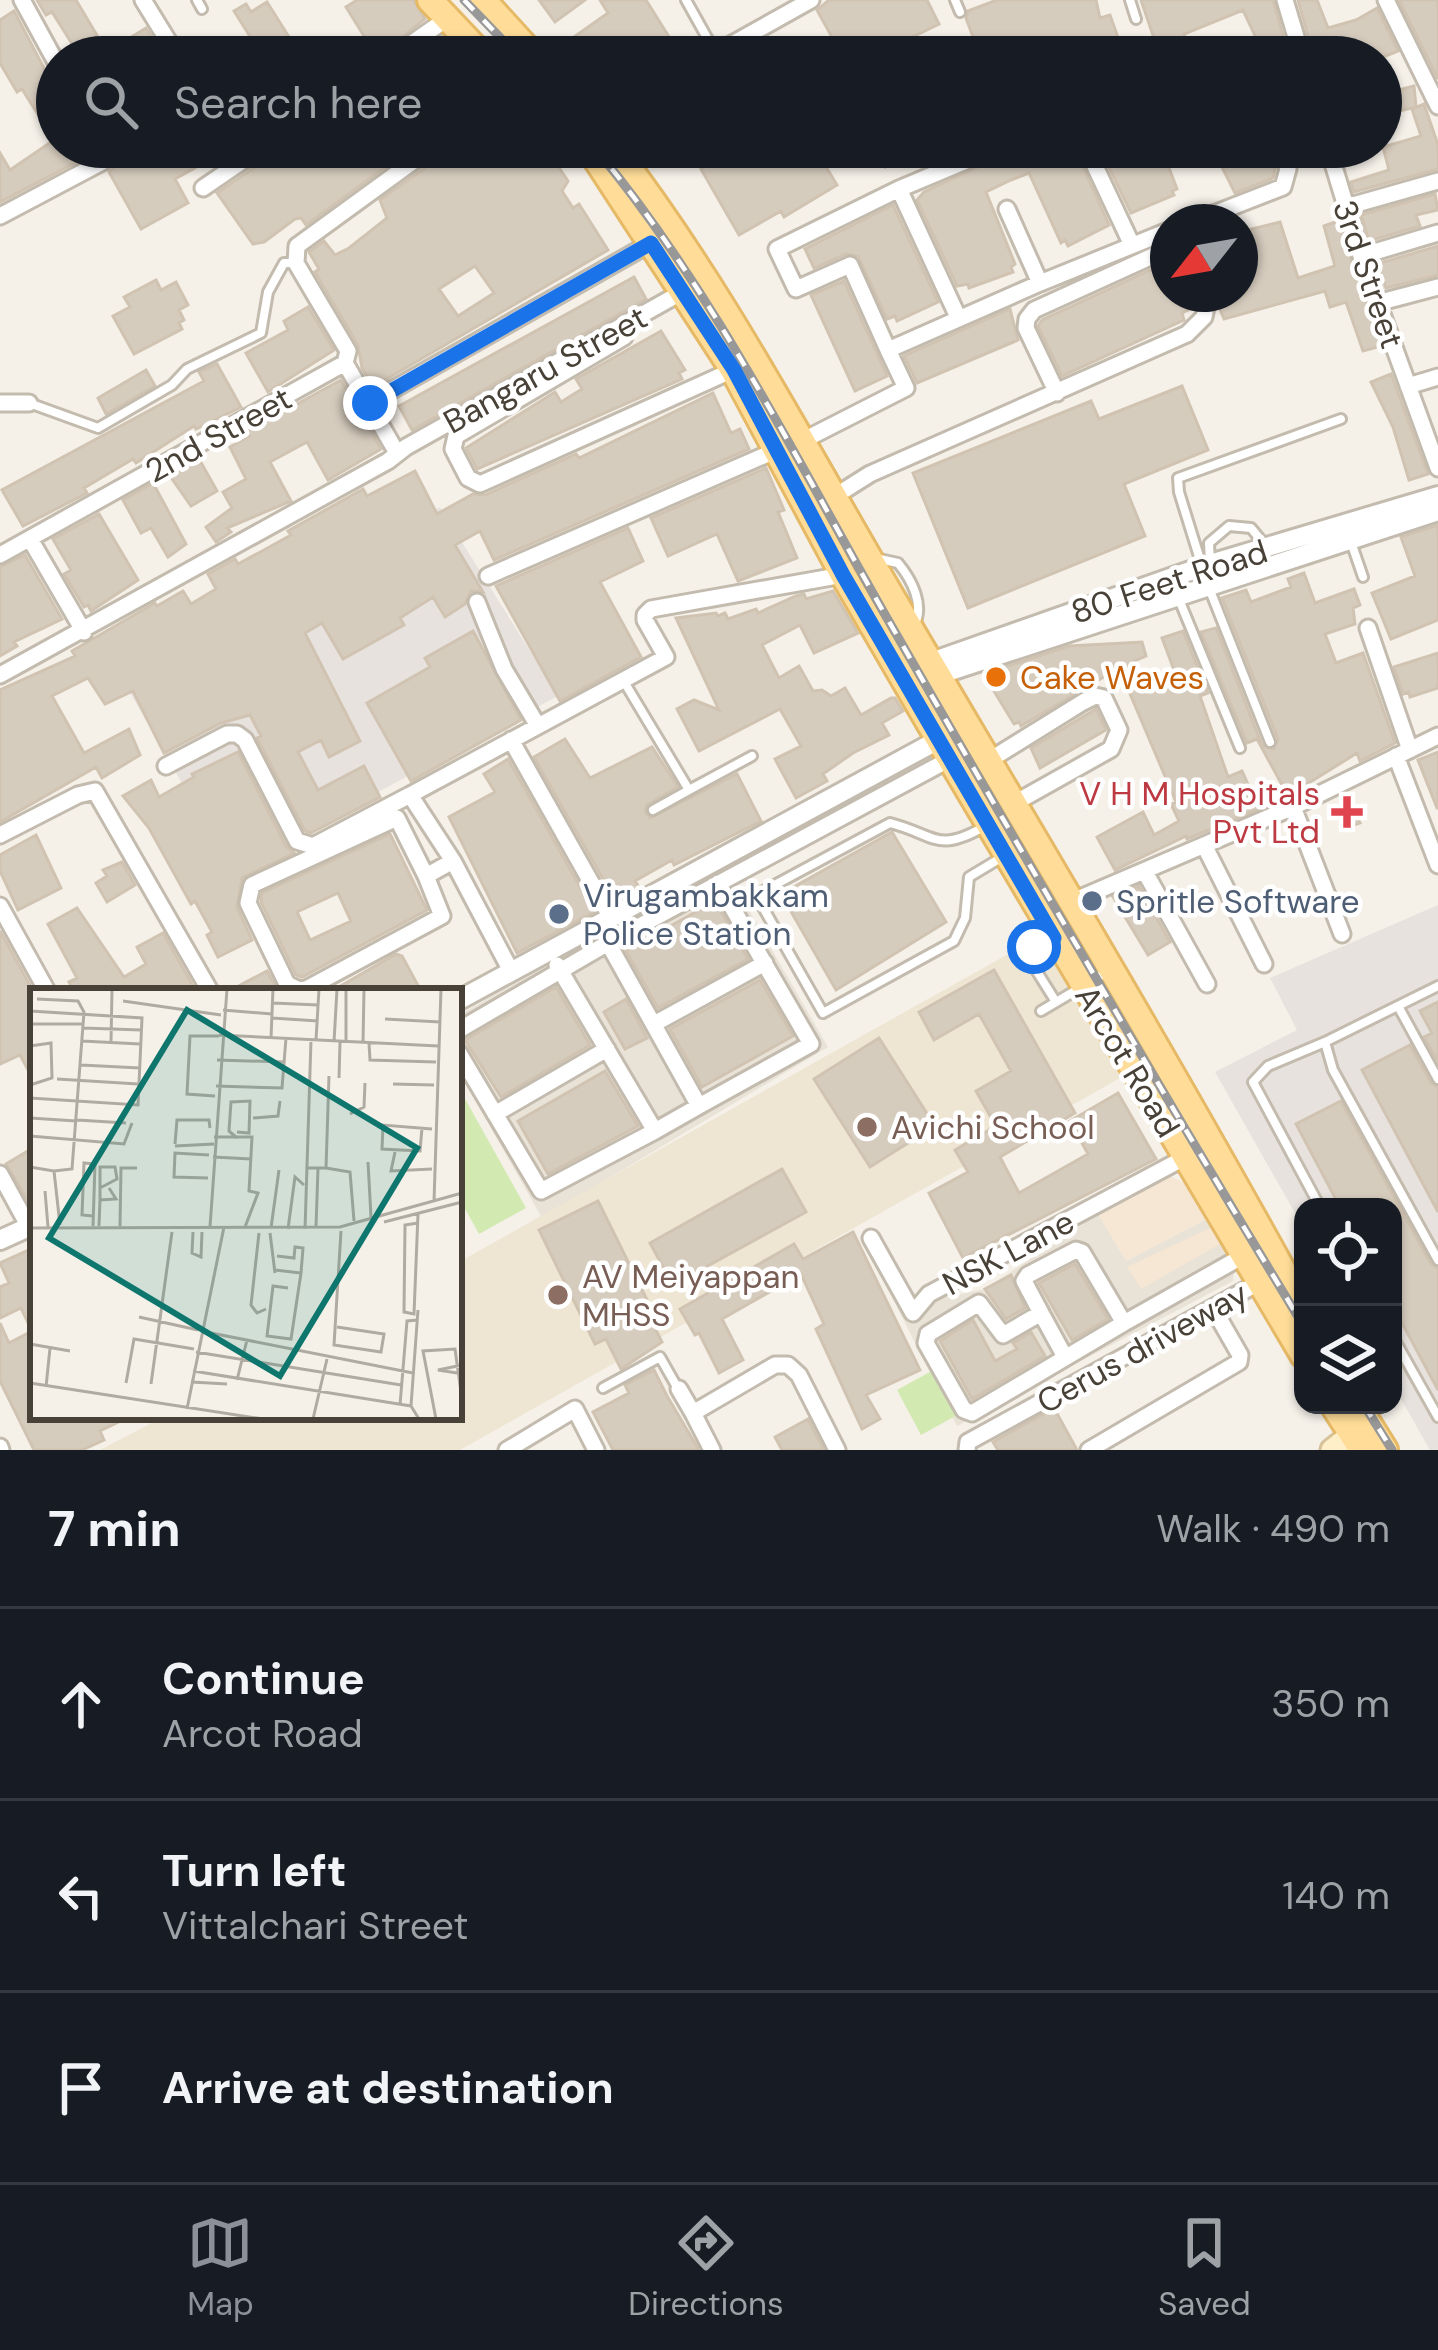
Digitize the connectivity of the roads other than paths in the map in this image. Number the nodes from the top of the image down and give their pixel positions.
1 (24, 0) edge
2 (143, 0) edge
3 (686, 0) edge
4 (811, 0) edge
5 (955, 0) edge
6 (1130, 0) edge
7 (1285, 0) edge
8 (1386, 0) edge
9 (491, 3) edge
10 (439, 9) edge
11 (960, 12) dead end
12 (1136, 19) dead end
13 (44, 36) edge
14 (165, 36) edge
15 (413, 36) edge
16 (464, 36) edge
17 (518, 36) edge
18 (703, 36) edge
19 (746, 36) edge
20 (1296, 36) edge
21 (1438, 106) edge
22 (91, 168) edge
23 (231, 168) edge
24 (403, 168) edge
25 (602, 168) edge
26 (629, 168) edge
27 (949, 168) edge
28 (1096, 168) edge
29 (1288, 168) edge
30 (1334, 168) edge
31 (1438, 181) edge
32 (203, 188) dead end
33 (899, 189) junction
34 (1239, 204) edge
35 (1346, 208) junction
36 (1007, 209) dead end
37 (0, 216) edge
38 (1438, 233) edge
39 (1150, 238) edge
40 (651, 243) junction
41 (1132, 244) junction
42 (1361, 256) junction
43 (1150, 257) edge
44 (296, 262) junction
45 (1040, 283) junction
46 (1438, 286) edge
47 (687, 296) junction
48 (1377, 303) junction
49 (1205, 312) edge
50 (958, 317) junction
51 (888, 350) junction
52 (345, 363) junction
53 (734, 370) junction
54 (1438, 376) edge
55 (1408, 386) junction
56 (1058, 393) junction
57 (0, 403) edge
58 (370, 403) junction
59 (29, 404) joint
60 (1341, 418) dead end
61 (789, 446) junction
62 (402, 450) junction
63 (1438, 468) edge
64 (1438, 496) edge
65 (832, 498) junction
66 (1438, 511) edge
67 (30, 539) junction
68 (1351, 540) junction
69 (1266, 548) junction
70 (0, 556) edge
71 (1207, 573) junction
72 (843, 575) junction
73 (488, 576) dead end
74 (1363, 578) dead end
75 (1178, 596) junction
76 (477, 602) dead end
77 (1368, 628) dead end
78 (84, 632) junction
79 (934, 669) junction
80 (0, 675) edge
81 (622, 679) junction
82 (908, 682) junction
83 (538, 726) junction
84 (1438, 736) edge
85 (512, 740) junction
86 (1270, 742) dead end
87 (1240, 748) dead end
88 (945, 749) junction
89 (1403, 753) junction
90 (752, 756) dead end
91 (995, 758) junction
92 (166, 766) dead end
93 (689, 790) junction
94 (410, 795) junction
95 (1019, 800) junction
96 (1293, 807) junction
97 (653, 810) dead end
98 (988, 825) junction
99 (0, 835) edge
100 (1205, 847) junction
101 (1006, 855) junction
102 (453, 861) junction
103 (1438, 865) edge
104 (1145, 872) junction
105 (426, 876) junction
106 (718, 883) junction
107 (1071, 902) junction
108 (0, 906) edge
109 (610, 916) junction
110 (1342, 934) dead end
111 (1054, 938) junction
112 (608, 943) junction
113 (548, 950) junction
114 (765, 963) junction
115 (1264, 964) dead end
116 (561, 970) junction
117 (1110, 970) junction
118 (512, 971) junction
119 (1207, 984) dead end
120 (1438, 986) edge
121 (1082, 987) junction
122 (45, 988) edge
123 (208, 988) edge
124 (295, 988) edge
125 (303, 988) edge
126 (462, 998) edge
127 (1056, 1002) junction
128 (1398, 1006) junction
129 (1041, 1011) dead end
130 (654, 1024) junction
131 (462, 1028) edge
132 (1324, 1042) junction
133 (607, 1049) junction
134 (462, 1058) edge
135 (1438, 1079) edge
136 (699, 1106) junction
137 (495, 1114) junction
138 (655, 1131) junction
139 (1186, 1157) junction
140 (0, 1174) edge
141 (1315, 1198) edge
142 (30, 1224) edge
143 (30, 1226) edge
144 (872, 1238) dead end
145 (0, 1240) edge
146 (1243, 1256) junction
147 (1438, 1260) edge
148 (1260, 1282) junction
149 (1294, 1290) edge
150 (1214, 1308) junction
151 (1041, 1313) junction
152 (1124, 1323) junction
153 (1294, 1339) edge
154 (1402, 1353) edge
155 (1065, 1357) junction
156 (603, 1388) dead end
157 (679, 1389) joint
158 (693, 1413) junction
159 (1336, 1414) edge
160 (1363, 1414) edge
161 (1438, 1417) edge
162 (1348, 1445) edge
163 (507, 1450) edge
164 (596, 1450) edge
165 (712, 1450) edge
166 (837, 1450) edge
167 (967, 1450) edge
168 (1089, 1450) edge
169 (1385, 1450) edge

1 - 13 street
2 - 14 street
3 - 18 lane
4 - 19 street
5 - 11 lane
6 - 12 lane
7 - 20 street
8 - 21 street
9 - 17 main road
10 - 15 street
10 - 16 main road
22 - 37 street
23 - 32 street
24 - 44 street
25 - 40 main road, Arcot Road
26 - 61 main road, Arcot Road
27 - 33 street
28 - 41 street
29 - 34 street
30 - 35 street, 3rd Street
31 - 35 street
33 - 50 street
33 - 51 street
35 - 42 street, 3rd Street
36 - 45 street
38 - 42 street
39 - 41 street
40 - 47 main road, Arcot Road
40 - 58 street
41 - 45 street
42 - 48 street, 3rd Street
43 - 56 street
44 - 52 street
44 - 59 lane
45 - 50 street
46 - 48 street
47 - 53 main road, Arcot Road
47 - 53 street
47 - 62 street, Bangaru Street
48 - 55 street, 3rd Street
49 - 56 street
50 - 51 street
51 - 61 street
52 - 58 street
52 - 67 street, 2nd Street
53 - 61 main road, Arcot Road
54 - 55 street
55 - 63 street, 3rd Street
56 - 65 street
57 - 59 street
58 - 62 street
60 - 71 lane
61 - 65 main road, Arcot Road
61 - 72 main road, Arcot Road
61 - 73 street
62 - 78 street, Bangaru Street
64 - 69 street, 80 Feet Road
65 - 79 main road, Arcot Road
66 - 68 street, 80 Feet Road
67 - 70 street, 2nd Street
67 - 78 street
68 - 71 street, 80 Feet Road
68 - 74 lane
69 - 71 street, 80 Feet Road
69 - 71 lane
71 - 75 street, 80 Feet Road
71 - 79 street, 80 Feet Road
71 - 86 lane
72 - 81 street
72 - 82 main road, Arcot Road
75 - 79 street, 80 Feet Road
75 - 87 lane
76 - 83 street
77 - 89 street
78 - 80 street, Bangaru Street
79 - 82 street, 80 Feet Road
79 - 91 main road, Arcot Road
81 - 83 street
81 - 93 lane
82 - 88 main road, Arcot Road
83 - 85 street
84 - 89 street
85 - 94 street
85 - 109 street
88 - 98 main road, Arcot Road
88 - 106 street
88 - 109 street
89 - 96 street
89 - 103 street
90 - 93 lane
91 - 95 main road, Arcot Road
91 - 95 street
92 - 94 street
93 - 97 lane
94 - 102 street
95 - 107 main road, Arcot Road
96 - 100 street
96 - 110 street
98 - 101 main road, Arcot Road
98 - 101 lane
99 - 123 street
100 - 104 street
100 - 115 street
101 - 111 main road, Arcot Road
102 - 105 street
102 - 118 street
104 - 107 street
104 - 119 street
105 - 124 street
105 - 125 street
106 - 112 street
106 - 114 street
107 - 117 main road, Arcot Road
108 - 122 street
109 - 113 street
111 - 121 main road, Arcot Road
111 - 127 lane
112 - 116 street
112 - 130 street
113 - 116 street
113 - 118 street
114 - 130 street
114 - 136 street
116 - 131 street
116 - 133 street
117 - 121 lane
117 - 149 main road, Arcot Road
118 - 126 street
120 - 128 lane
121 - 127 lane
121 - 139 main road, Arcot Road
127 - 129 lane
128 - 132 lane
128 - 135 lane
130 - 136 street
132 - 141 lane
132 - 147 lane
133 - 137 street
133 - 138 street
134 - 137 street
136 - 138 street
137 - 138 street
139 - 144 street, NSK Lane
139 - 146 main road, Arcot Road
140 - 142 street
143 - 145 street
146 - 148 main road, Arcot Road
146 - 152 street
148 - 150 street, Cerus driveway
148 - 153 main road, Arcot Road
150 - 167 street, Cerus driveway
150 - 168 street, Cerus driveway
151 - 152 street
151 - 155 street
151 - 155 street
152 - 155 street
154 - 161 lane
156 - 157 lane
157 - 158 street
158 - 165 street
158 - 166 street
159 - 162 main road
160 - 169 main road
163 - 164 street

